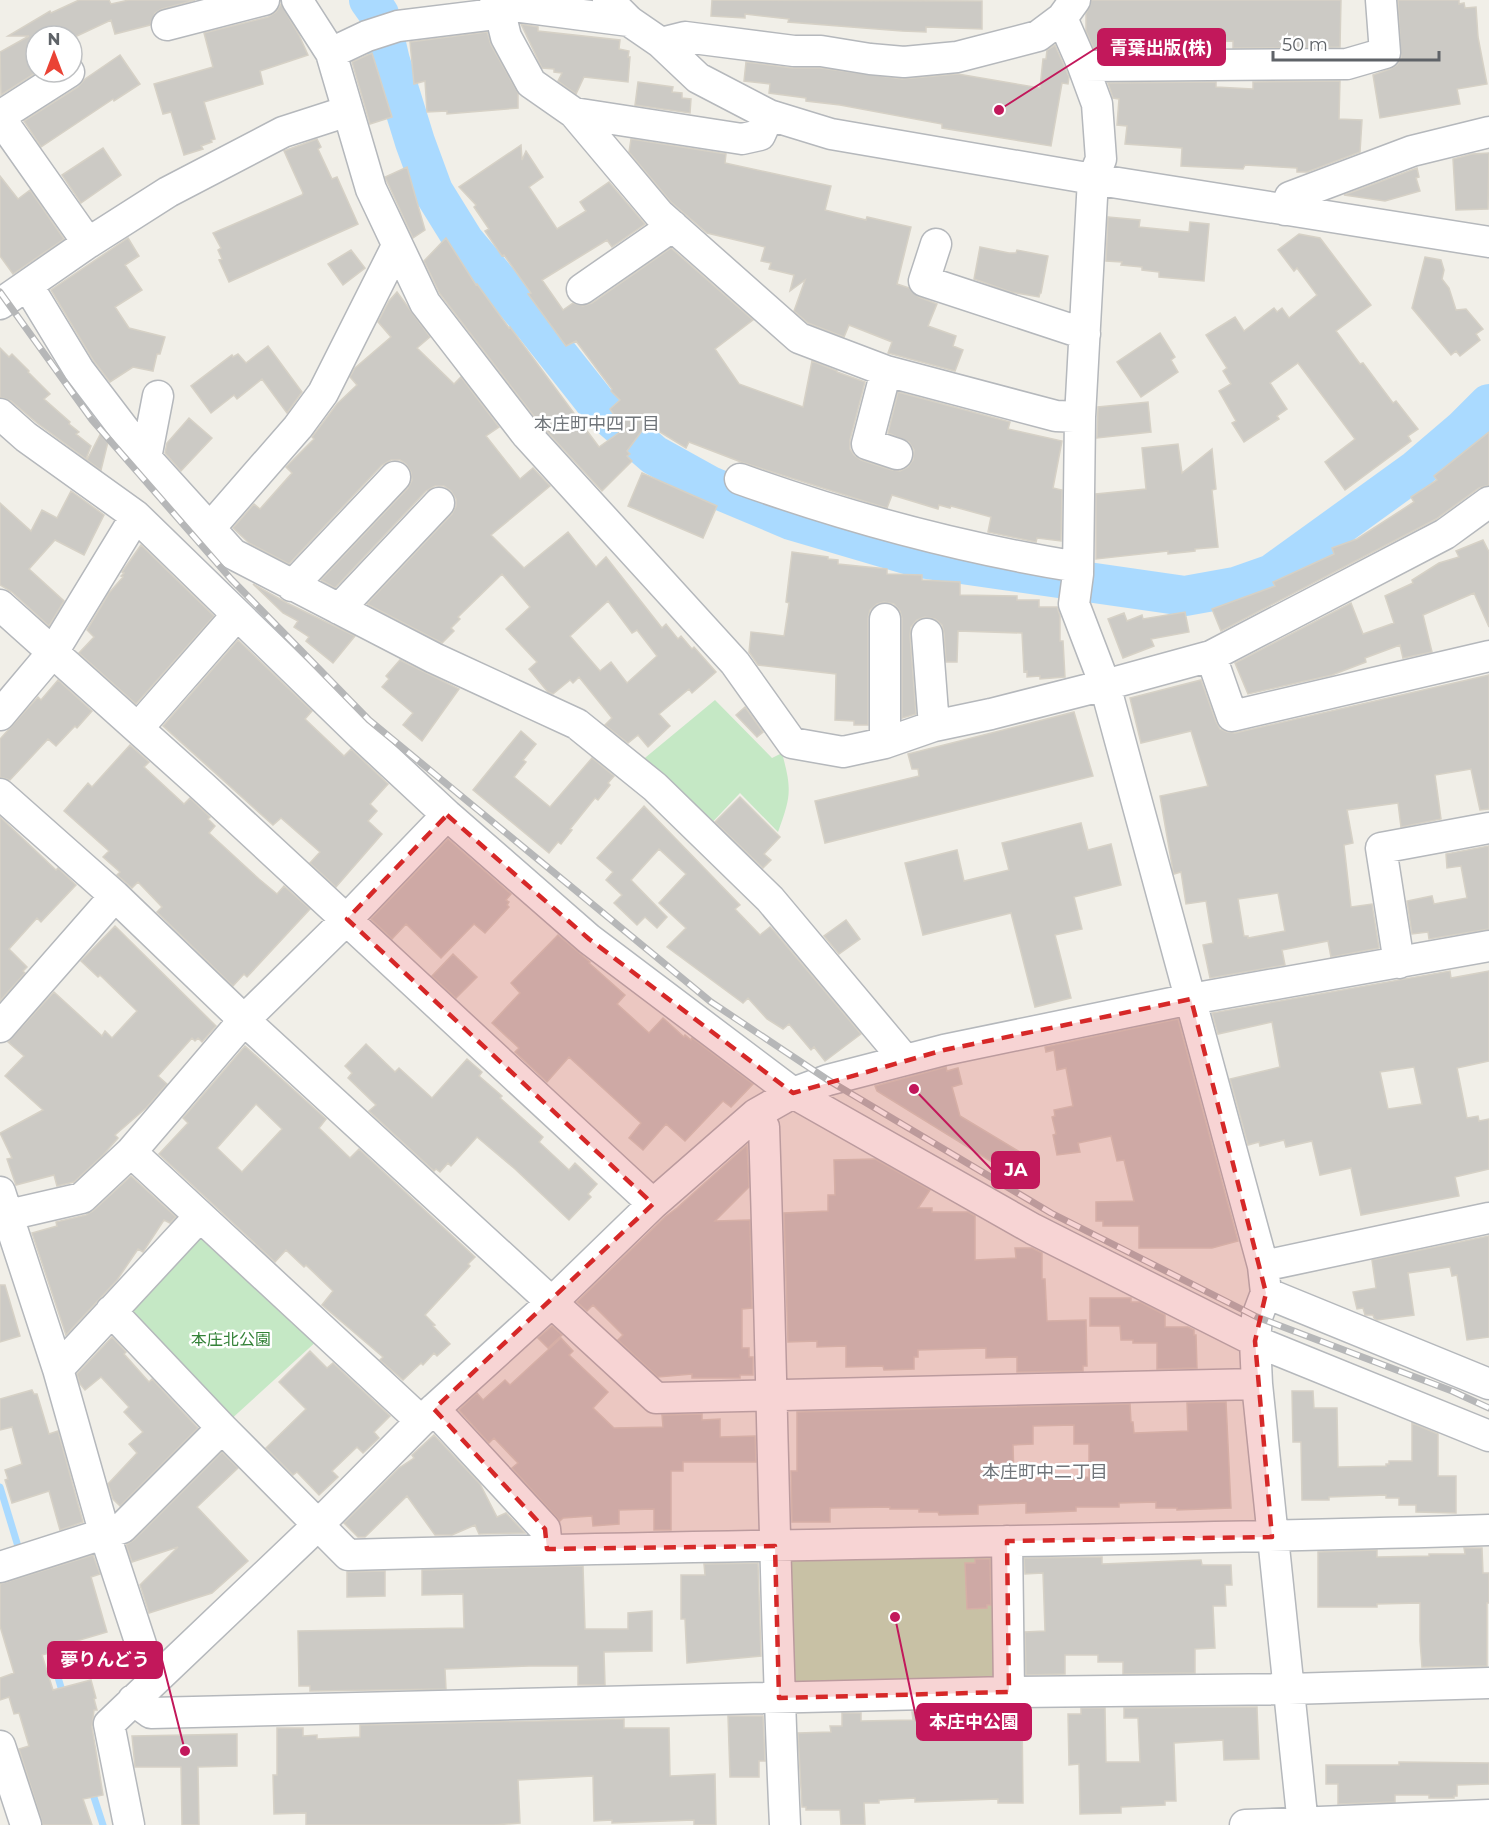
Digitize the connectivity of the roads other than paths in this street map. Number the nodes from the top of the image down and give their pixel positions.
1 (264, 0) edge
2 (297, 0) edge
3 (608, 0) edge
4 (1381, 0) edge
5 (496, 1) edge
6 (1068, 9) edge
7 (629, 21) junction
8 (167, 26) dead end
9 (661, 43) junction
10 (331, 53) junction
11 (1083, 66) junction
12 (51, 84) edge
13 (348, 111) junction
14 (574, 113) junction
15 (769, 115) junction
16 (0, 117) edge
17 (1489, 132) edge
18 (1093, 179) junction
19 (1285, 210) junction
20 (672, 226) junction
21 (1489, 242) edge
22 (87, 243) junction
23 (936, 244) dead end
24 (397, 246) junction
25 (28, 286) junction
26 (582, 289) dead end
27 (0, 304) edge
28 (1085, 334) junction
29 (886, 371) junction
30 (158, 396) dead end
31 (0, 414) edge
32 (1080, 417) junction
33 (897, 454) dead end
34 (146, 458) junction
35 (395, 477) dead end
36 (740, 479) dead end
37 (1489, 502) edge
38 (439, 503) dead end
39 (136, 516) junction
40 (210, 528) junction
41 (1077, 578) junction
42 (292, 586) junction
43 (0, 605) edge
44 (339, 609) junction
45 (237, 615) junction
46 (885, 619) dead end
47 (927, 634) dead end
48 (53, 652) junction
49 (1210, 656) junction
50 (1489, 656) edge
51 (1105, 685) junction
52 (0, 715) edge
53 (934, 726) junction
54 (138, 728) junction
55 (885, 743) junction
56 (0, 794) edge
57 (447, 815) junction
58 (1489, 828) edge
59 (115, 896) junction
60 (347, 919) junction
61 (1489, 946) edge
62 (1399, 963) junction
63 (1191, 999) junction
64 (244, 1020) junction
65 (0, 1027) edge
66 (904, 1060) junction
67 (792, 1093) junction
68 (756, 1114) junction
69 (131, 1152) junction
70 (653, 1204) junction
71 (2, 1208) edge
72 (200, 1216) junction
73 (1489, 1218) edge
74 (1264, 1280) junction
75 (552, 1302) junction
76 (111, 1311) junction
77 (1255, 1341) junction
78 (58, 1369) junction
79 (1257, 1384) junction
80 (1489, 1384) edge
81 (773, 1395) junction
82 (428, 1415) junction
83 (222, 1428) junction
84 (1489, 1436) edge
85 (318, 1525) junction
86 (1489, 1530) edge
87 (105, 1535) junction
88 (1272, 1537) junction
89 (1007, 1541) junction
90 (775, 1546) junction
91 (547, 1549) junction
92 (15, 1562) edge
93 (1489, 1683) edge
94 (1289, 1689) junction
95 (143, 1691) junction
96 (1009, 1692) junction
97 (779, 1698) junction
98 (0, 1746) edge
99 (1489, 1815) edge
100 (1303, 1824) edge
101 (26, 1825) edge
102 (129, 1825) edge
103 (785, 1825) edge
104 (1245, 1825) edge

1 - 8 street
2 - 10 street
3 - 7 street
4 - 11 street
5 - 7 street
5 - 10 street
5 - 14 street
6 - 9 street
6 - 11 street
7 - 9 street
9 - 15 street
10 - 13 street
11 - 18 street
12 - 16 street
13 - 22 street
13 - 24 street
14 - 15 street
14 - 20 street
15 - 18 street
16 - 22 street
17 - 19 street
18 - 19 street
18 - 28 street
19 - 21 street
20 - 26 street
20 - 29 street
22 - 25 street
23 - 28 street
24 - 40 street
24 - 55 street
25 - 27 street
25 - 34 street
28 - 32 street
29 - 32 street
29 - 33 street
30 - 34 street
31 - 39 street
32 - 41 street
34 - 40 street
35 - 42 street
36 - 41 street
37 - 49 street
38 - 44 street
39 - 45 street
39 - 48 street
40 - 42 street
41 - 51 street
42 - 44 street
43 - 48 street
44 - 66 street
45 - 54 street
45 - 57 street
46 - 55 street
47 - 53 street
48 - 52 street
48 - 54 street
49 - 50 street
49 - 51 street
51 - 53 street
51 - 63 street
53 - 55 street
54 - 60 street
56 - 59 street
57 - 60 street
57 - 67 street
58 - 62 street
59 - 64 street
59 - 65 street
60 - 64 street
60 - 70 street
61 - 62 street
62 - 63 street
63 - 66 street
63 - 74 street
64 - 69 street
64 - 75 street
66 - 67 street
67 - 68 street
67 - 77 street
68 - 70 street
68 - 81 street
69 - 71 street
69 - 72 street
70 - 75 street
71 - 78 street
72 - 76 street
72 - 82 street
73 - 74 street
74 - 77 street
74 - 80 street
75 - 81 street
75 - 82 street
76 - 78 street
76 - 83 street
77 - 79 street
77 - 84 street
78 - 87 street
79 - 81 street
79 - 88 street
81 - 90 street
82 - 85 street
82 - 91 street
83 - 85 street
83 - 87 street
85 - 91 street
85 - 95 street
86 - 88 street
87 - 92 street
87 - 95 street
88 - 89 street
88 - 94 street
89 - 90 street
89 - 96 street
90 - 91 street
90 - 97 street
93 - 94 street
94 - 96 street
94 - 100 street
95 - 97 street
95 - 102 street
96 - 97 street
97 - 103 street
98 - 101 street
99 - 100 street
100 - 104 street

